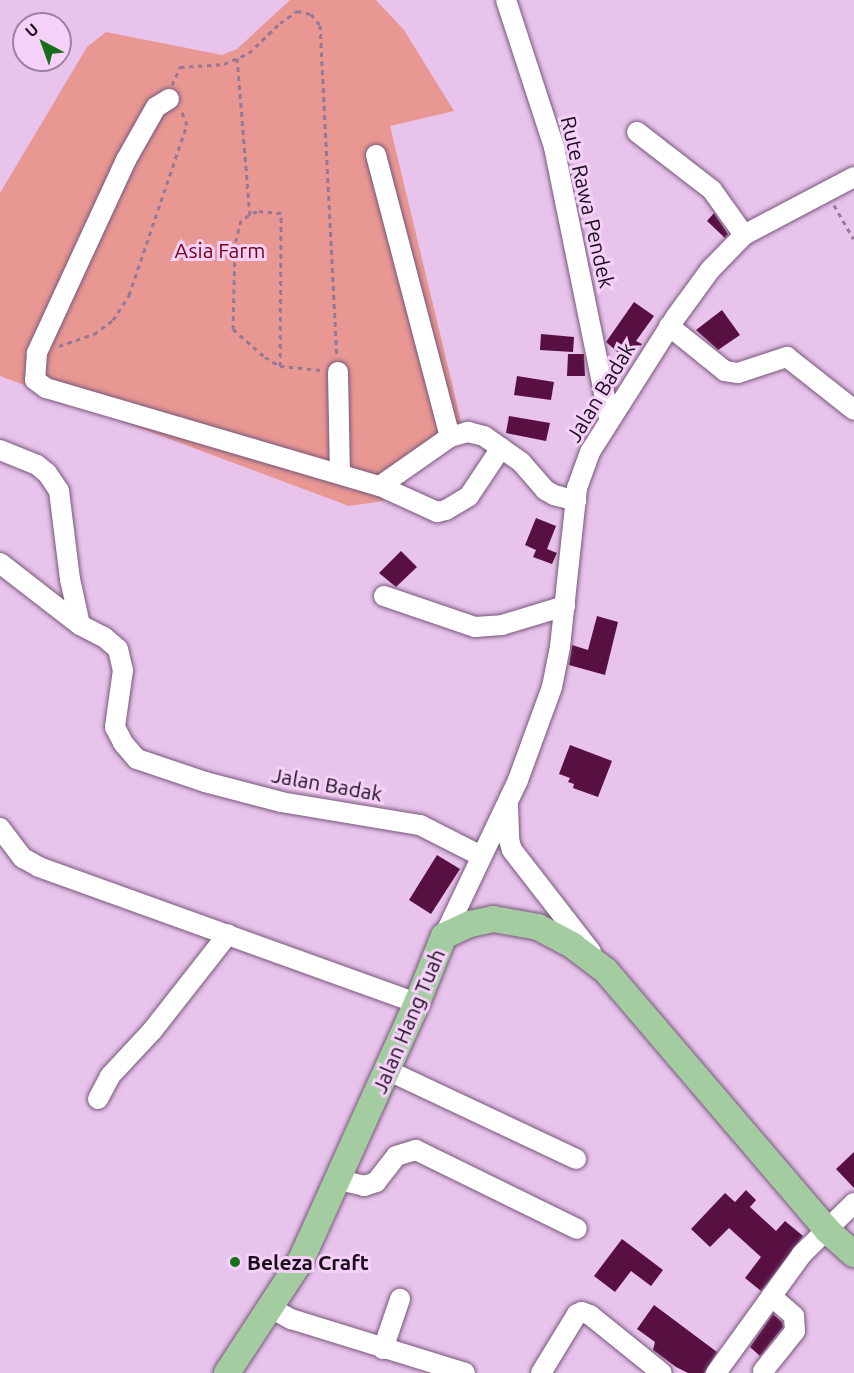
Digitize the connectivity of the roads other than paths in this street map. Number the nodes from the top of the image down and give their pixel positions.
1 (506, 0) edge
2 (169, 99) road end
3 (637, 132) dead end
4 (376, 155) dead end
5 (854, 177) edge
6 (744, 235) junction
7 (669, 326) junction
8 (338, 372) road end
9 (854, 410) edge
10 (609, 418) junction
11 (450, 437) junction
12 (501, 448) junction
13 (0, 450) edge
14 (340, 474) junction
15 (380, 486) junction
16 (576, 501) junction
17 (0, 563) edge
18 (384, 596) dead end
19 (565, 606) junction
20 (80, 625) junction
21 (508, 802) junction
22 (0, 828) edge
23 (481, 856) junction
24 (228, 934) junction
25 (444, 936) junction
26 (606, 971) junction
27 (417, 1004) junction
28 (387, 1070) junction
29 (98, 1099) dead end
30 (576, 1159) dead end
31 (339, 1180) junction
32 (854, 1203) edge
33 (577, 1229) dead end
34 (827, 1230) junction
35 (854, 1254) edge
36 (771, 1296) junction
37 (400, 1299) dead end
38 (271, 1308) junction
39 (383, 1349) junction
40 (763, 1371) dead end
41 (227, 1373) edge
42 (465, 1373) edge
43 (541, 1373) edge
44 (662, 1373) edge
45 (716, 1373) edge

1 - 10 street, Rute Rawa Pendek
2 - 14 street
3 - 6 street
4 - 11 street
5 - 6 street, Jalan Badak
6 - 7 street, Jalan Badak
7 - 9 street
7 - 10 street, Jalan Badak
8 - 14 street
10 - 16 street, Jalan Badak
11 - 12 street
11 - 15 street
12 - 15 street
12 - 16 street
13 - 20 street
14 - 15 street
16 - 19 street, Jalan Badak
17 - 20 street, Jalan Badak
18 - 19 street
19 - 21 street, Jalan Badak
20 - 23 street, Jalan Badak
21 - 23 street, Jalan Badak
21 - 26 street
22 - 24 street
23 - 25 street, Jalan Badak
24 - 27 street
24 - 29 street
25 - 26 main road, Jalan Hang Tuah
25 - 27 main road, Jalan Hang Tuah
26 - 34 main road, Jalan Hang Tuah
27 - 28 main road, Jalan Hang Tuah
28 - 30 street
28 - 31 main road, Jalan Hang Tuah
31 - 33 street
31 - 38 main road, Jalan Hang Tuah
32 - 34 street
34 - 35 main road, Jalan Hang Tuah
34 - 36 street
36 - 40 street
36 - 45 street
37 - 39 street
38 - 39 street
38 - 41 main road, Jalan Hang Tuah
39 - 42 street
43 - 44 street

